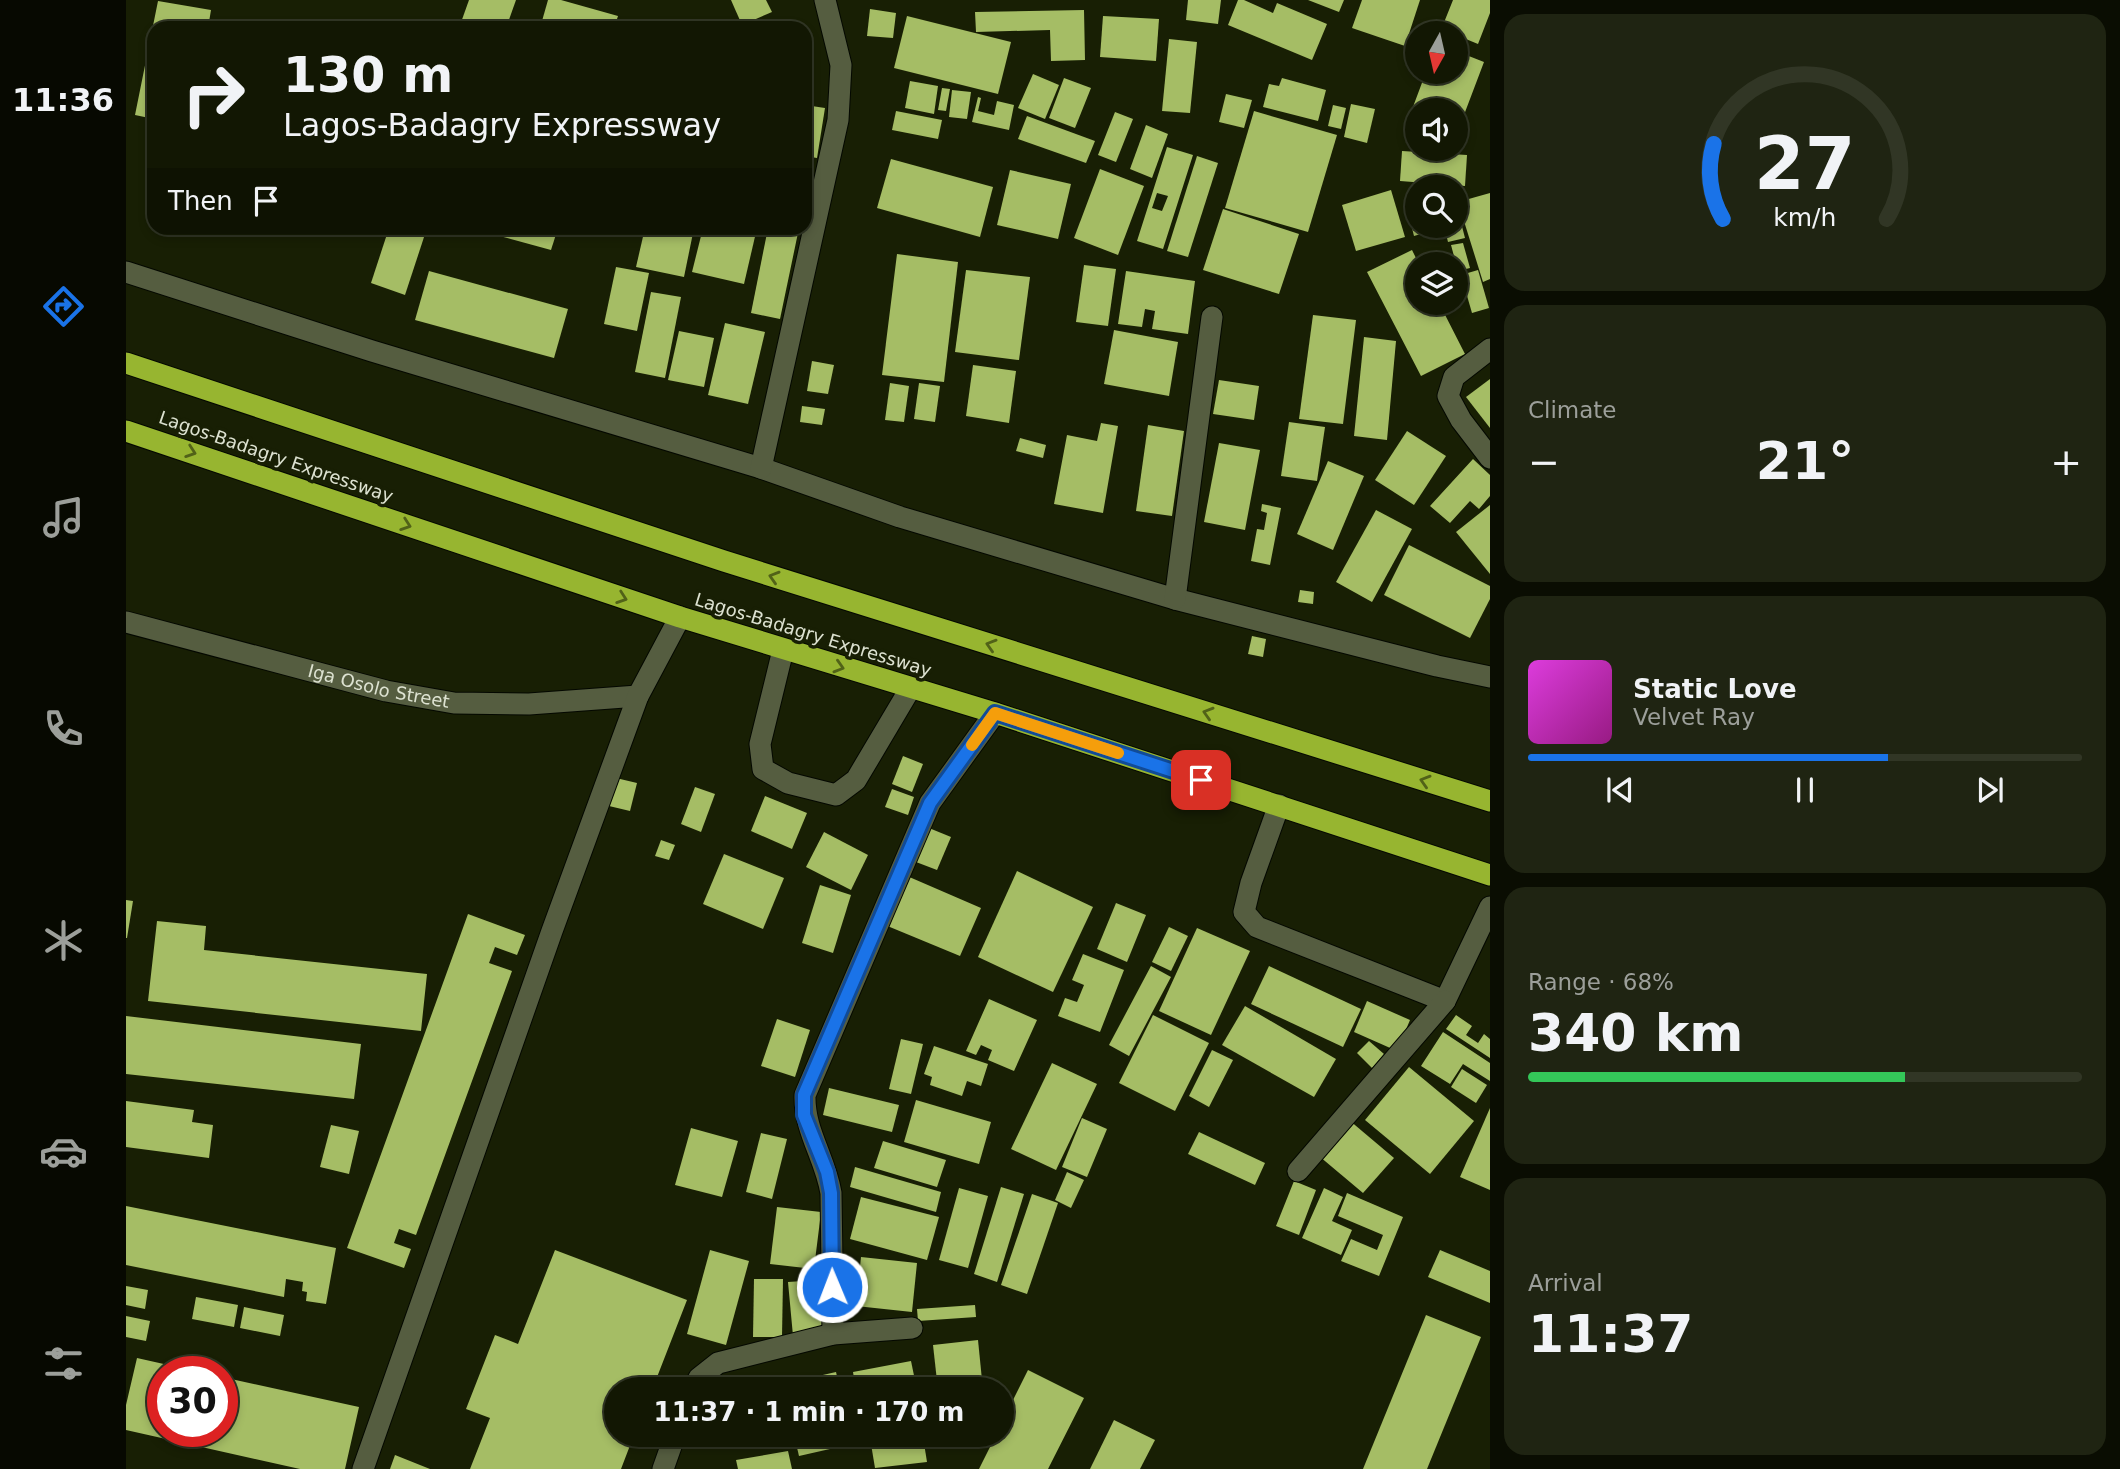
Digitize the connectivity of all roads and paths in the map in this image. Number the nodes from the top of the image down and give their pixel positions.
1 (825, 0) edge
2 (126, 272) edge
3 (1212, 317) dead end
4 (1490, 349) edge
5 (126, 363) edge
6 (126, 430) edge
7 (1490, 458) edge
8 (761, 468) junction
9 (1175, 599) junction
10 (680, 617) junction
11 (126, 622) edge
12 (783, 650) junction
13 (1490, 677) edge
14 (909, 689) junction
15 (638, 696) junction
16 (995, 713) junction
17 (1490, 801) edge
18 (1279, 805) junction
19 (1490, 875) edge
20 (1490, 907) edge
21 (1445, 1001) junction
22 (1298, 1171) dead end
23 (912, 1328) dead end
24 (833, 1334) junction
25 (700, 1377) edge
26 (671, 1447) edge
27 (363, 1469) edge
28 (663, 1469) edge

1 - 8 street
2 - 8 street
3 - 9 street
4 - 7 street
17 -> 5 highway
6 -> 10 highway, Lagos-Badagry Expressway
8 - 9 street
9 - 13 street
10 - 12 highway, Lagos-Badagry Expressway
10 - 15 street
11 - 15 street, Iga Osolo Street
12 -> 14 highway, Lagos-Badagry Expressway
12 - 14 street
14 - 16 highway, Lagos-Badagry Expressway
15 - 27 street
16 - 18 highway, Lagos-Badagry Expressway
16 - 24 street
18 - 19 highway, Lagos-Badagry Expressway
18 - 21 street
20 - 21 street
21 - 22 street
23 - 24 street
24 - 25 street
26 - 28 street

